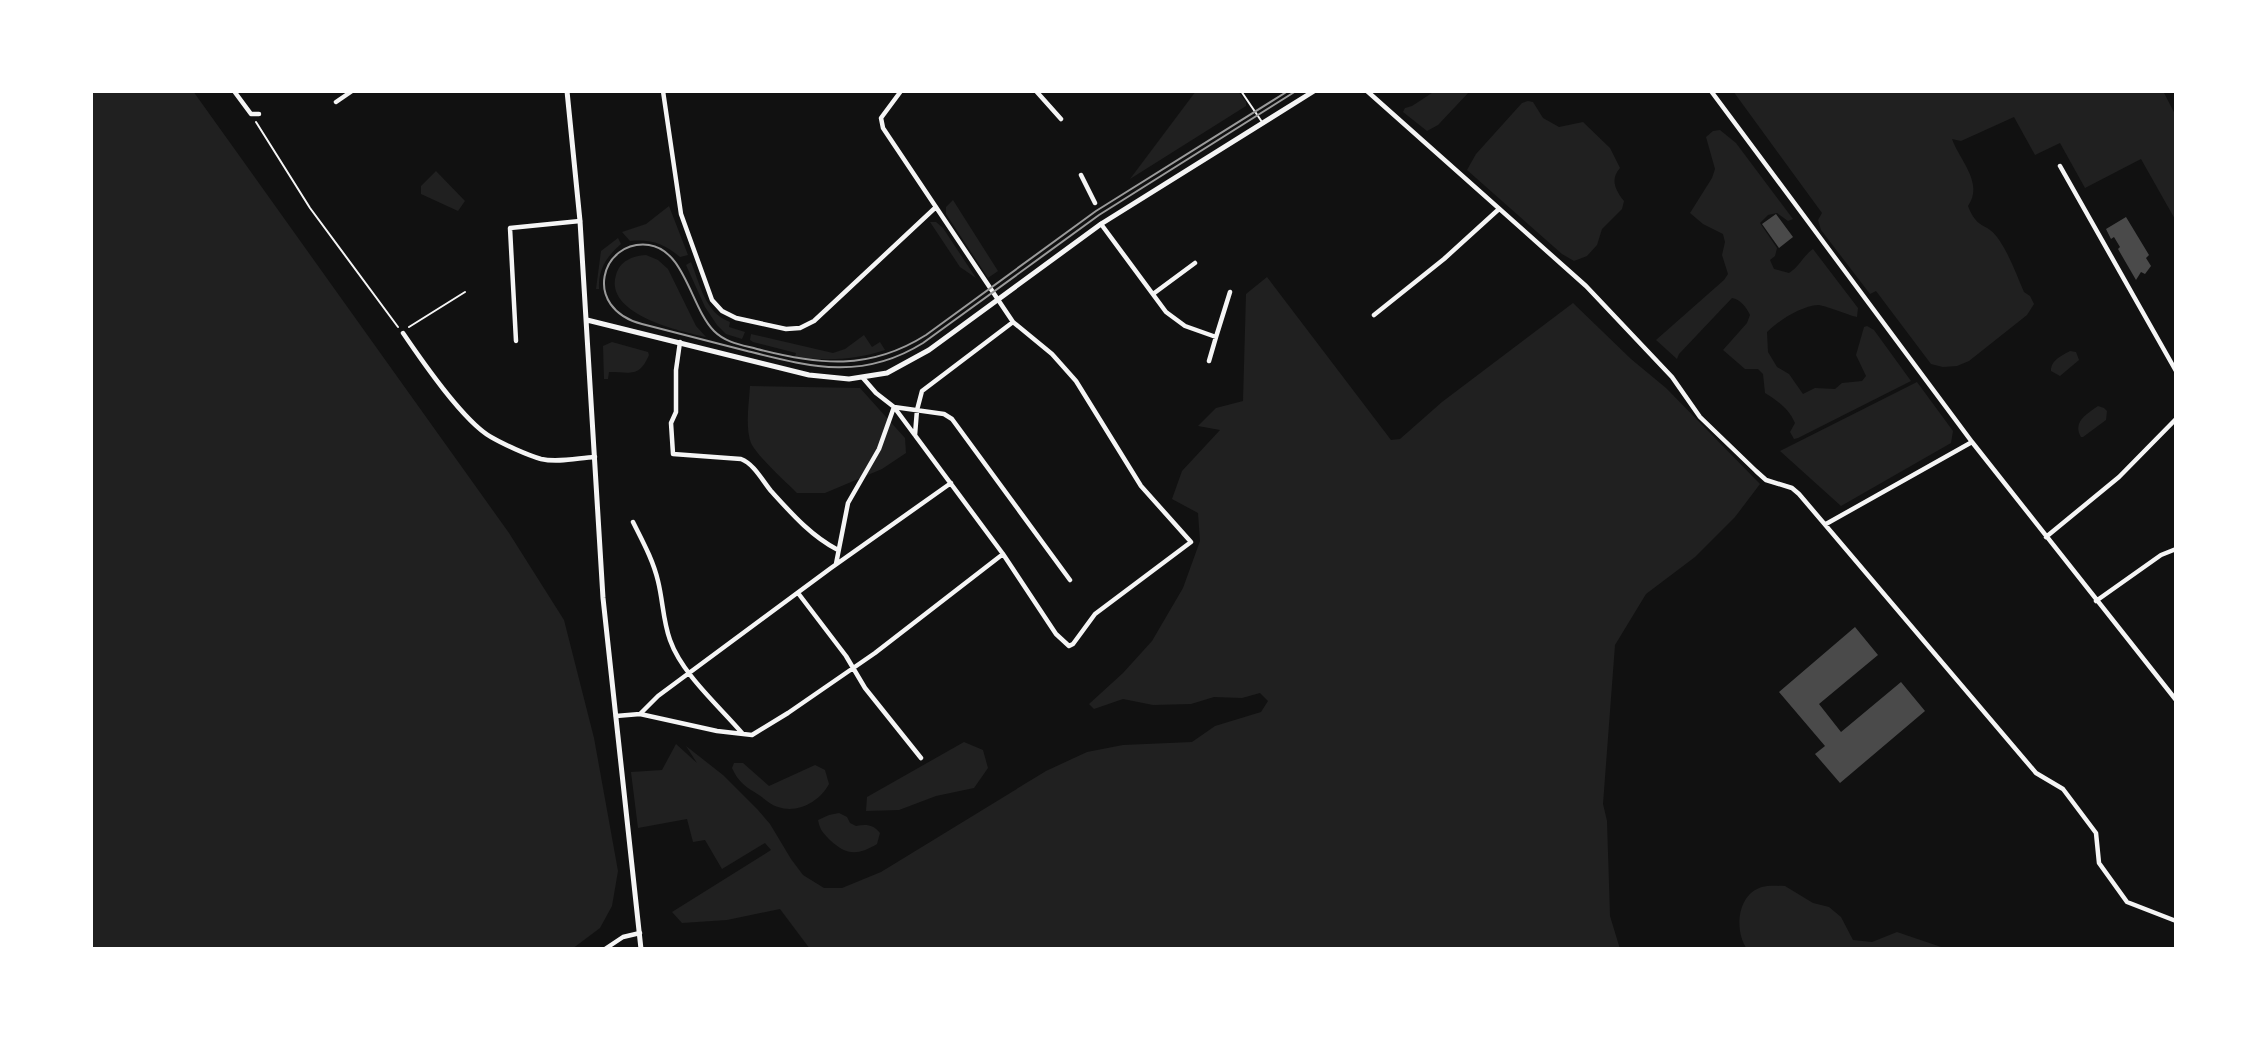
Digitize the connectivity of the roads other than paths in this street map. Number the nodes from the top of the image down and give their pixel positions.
1 (234, 91) edge
2 (352, 91) edge
3 (567, 91) edge
4 (663, 91) edge
5 (901, 91) edge
6 (1035, 91) edge
7 (1241, 91) edge
8 (1314, 91) edge
9 (1367, 91) edge
10 (1711, 91) edge
11 (336, 102) dead end
12 (259, 114) road end
13 (1061, 119) dead end
14 (1263, 122) junction
15 (2060, 166) dead end
16 (1081, 175) dead end
17 (1095, 203) dead end
18 (936, 207) junction
19 (1499, 209) junction
20 (580, 221) junction
21 (1101, 224) junction
22 (1195, 263) dead end
23 (1230, 292) dead end
24 (1153, 294) junction
25 (998, 301) junction
26 (1374, 315) dead end
27 (587, 320) junction
28 (1013, 322) junction
29 (403, 333) road end
30 (1216, 337) junction
31 (516, 341) dead end
32 (680, 342) junction
33 (1209, 361) dead end
34 (2176, 370) edge
35 (863, 378) junction
36 (894, 407) junction
37 (917, 410) junction
38 (2176, 419) edge
39 (915, 435) junction
40 (1972, 442) junction
41 (595, 457) junction
42 (951, 483) junction
43 (633, 522) dead end
44 (1826, 524) junction
45 (2046, 537) junction
46 (838, 550) junction
47 (2176, 550) edge
48 (1003, 554) junction
49 (836, 565) junction
50 (1070, 580) dead end
51 (798, 593) junction
52 (2096, 600) junction
53 (853, 668) junction
54 (690, 673) junction
55 (2176, 700) edge
56 (640, 714) junction
57 (616, 716) junction
58 (743, 734) junction
59 (921, 758) dead end
60 (2176, 920) edge
61 (639, 933) junction
62 (605, 949) edge
63 (641, 949) edge

1 - 12 street
2 - 11 street
3 - 20 street
4 - 18 street
5 - 18 street
6 - 13 street
7 - 14 lane
8 - 14 street
9 - 19 street
10 - 40 street
14 - 21 street
15 - 34 street
16 - 17 street
18 - 25 street
19 - 26 street
19 - 44 street
20 - 27 street
20 - 31 street
21 - 24 street
21 - 25 street
22 - 24 street
23 - 30 street
24 - 30 street
25 - 28 street
25 - 35 street
27 - 32 street
27 - 41 street
28 - 37 street
28 - 48 street
29 - 41 street
30 - 33 street
32 - 35 street
32 - 46 street
35 - 36 street
36 - 37 street
36 - 39 street
36 - 46 street
37 - 39 street
37 - 50 street
38 - 45 street
39 - 42 street
40 - 44 street
40 - 45 street
41 - 57 street
42 - 48 street
42 - 49 street
43 - 54 street
44 - 60 street
45 - 52 street
46 - 49 street
47 - 52 street
48 - 53 street
49 - 51 street
51 - 53 street
51 - 54 street
52 - 55 street
53 - 58 street
53 - 59 street
54 - 56 street
54 - 58 street
56 - 57 street
56 - 58 street
57 - 61 street
61 - 62 street
61 - 63 street

